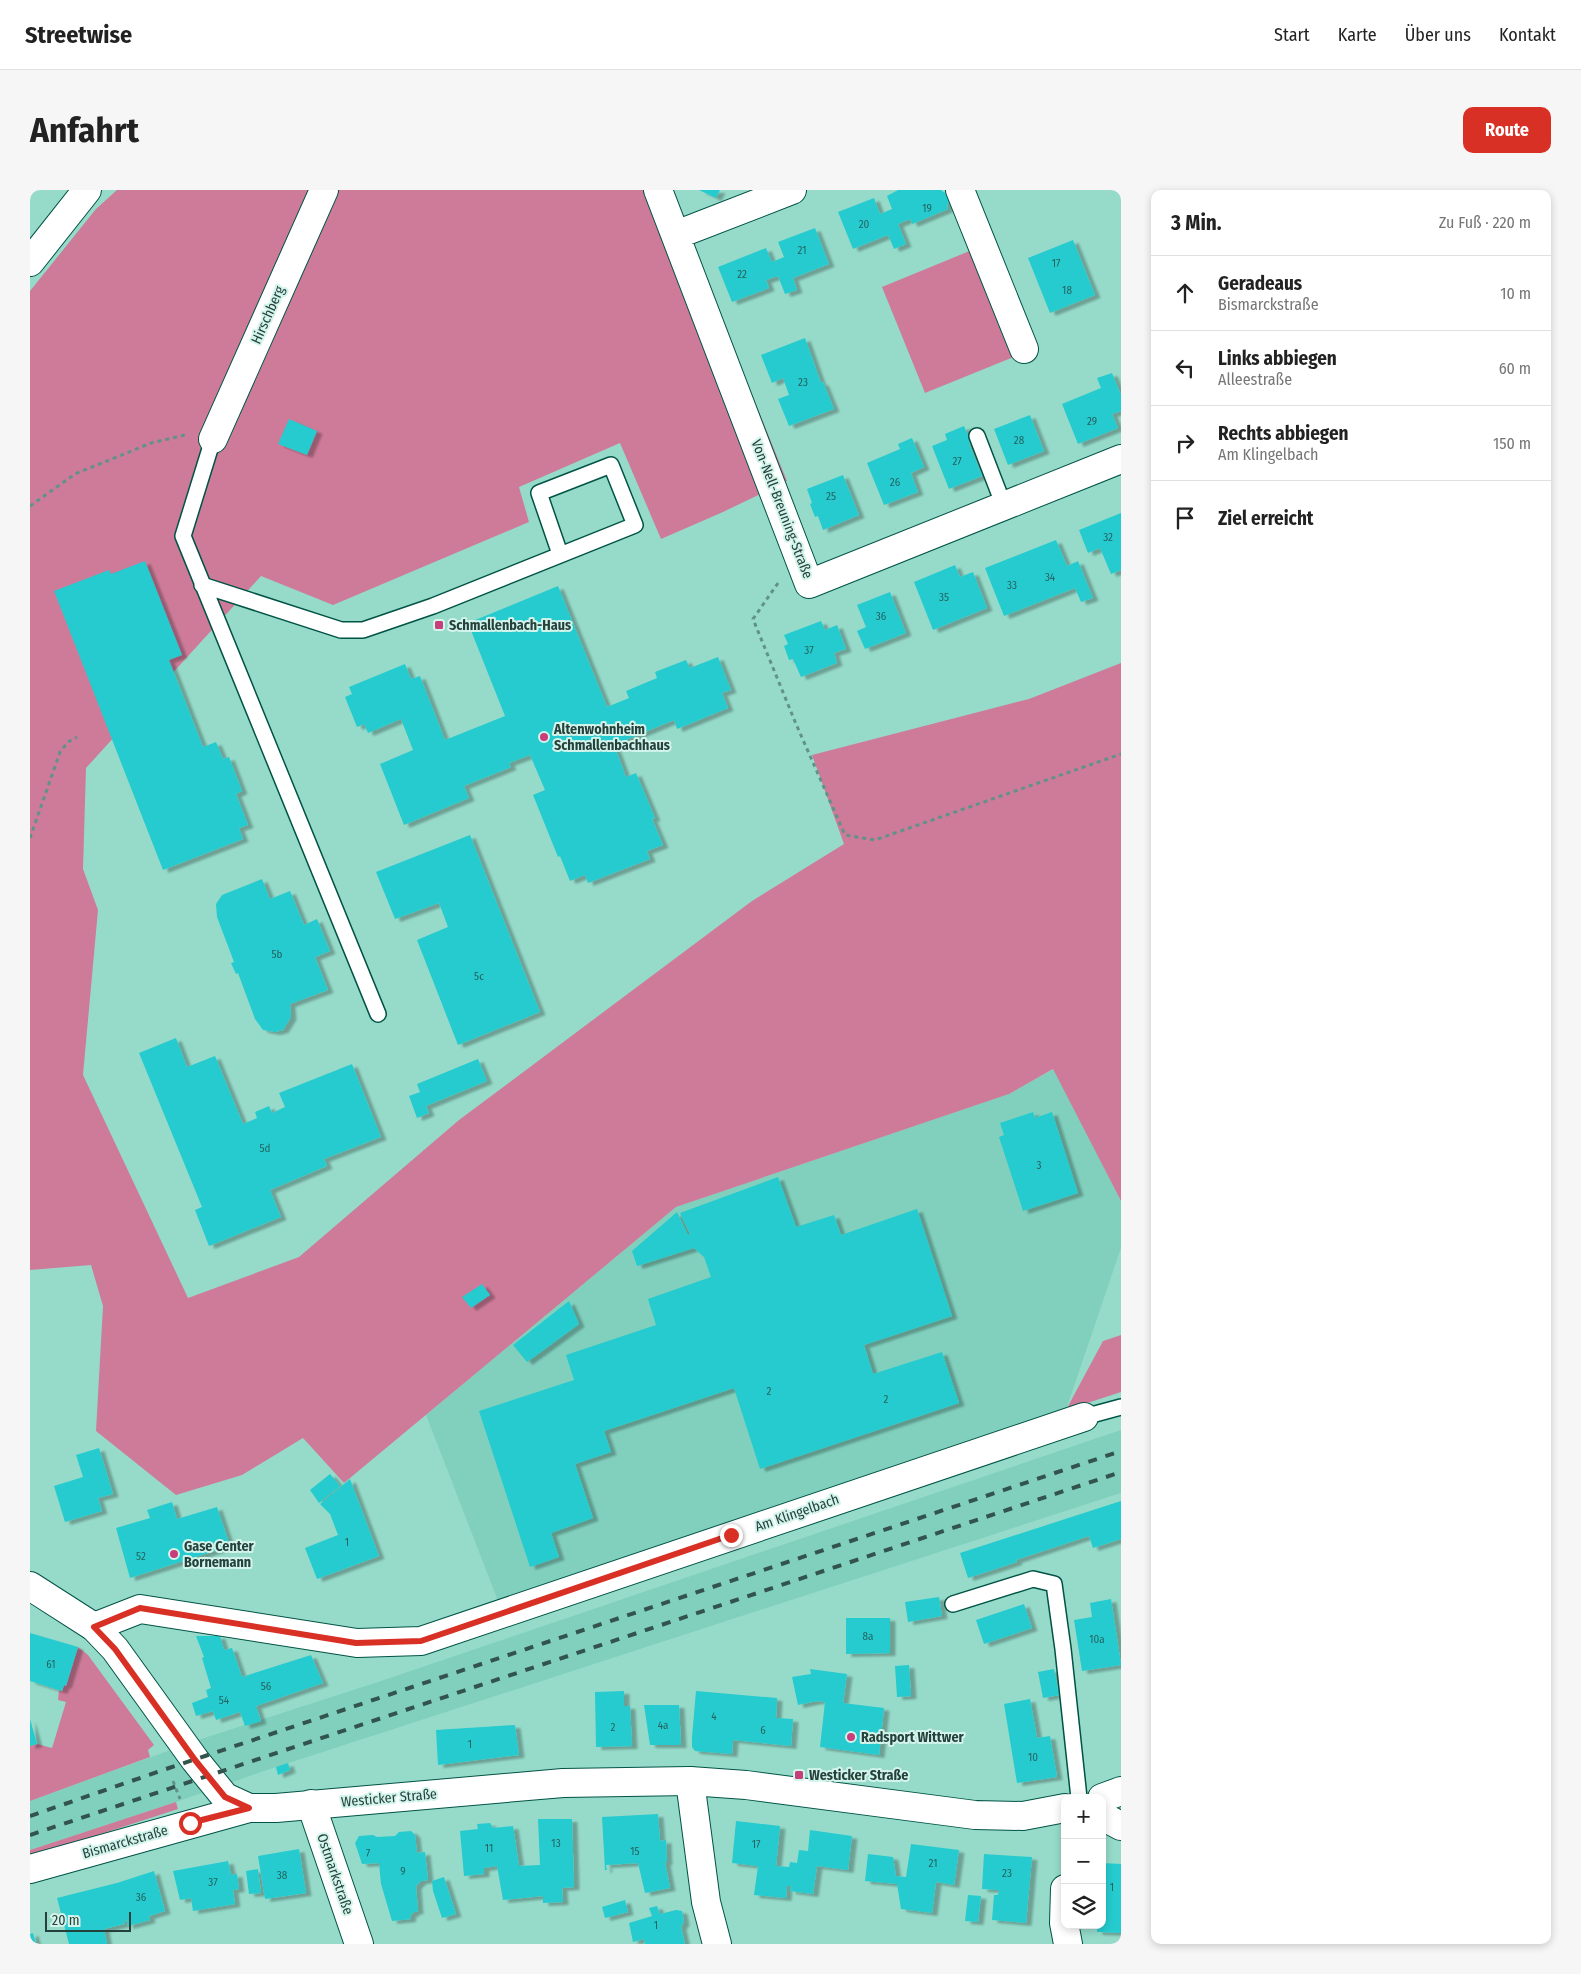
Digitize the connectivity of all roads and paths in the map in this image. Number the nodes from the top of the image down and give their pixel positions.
1 (87, 190) edge
2 (324, 190) edge
3 (658, 190) edge
4 (792, 190) edge
5 (960, 190) edge
6 (676, 235) junction
7 (30, 262) edge
8 (1024, 349) dead end
9 (977, 436) dead end
10 (213, 440) junction
11 (1121, 459) edge
12 (30, 506) edge
13 (1004, 506) junction
14 (560, 554) junction
15 (798, 554) junction
16 (202, 584) junction
17 (77, 737) dead end
18 (1121, 754) edge
19 (30, 838) edge
20 (378, 1014) dead end
21 (1121, 1407) edge
22 (1084, 1417) joint
23 (30, 1586) edge
24 (953, 1604) dead end
25 (94, 1627) junction
26 (690, 1781) junction
27 (1121, 1792) edge
28 (1079, 1794) edge
29 (1106, 1797) edge
30 (311, 1804) junction
31 (249, 1808) junction
32 (1061, 1809) edge
33 (1106, 1818) edge
34 (1121, 1826) edge
35 (30, 1869) edge
36 (1065, 1929) edge
37 (359, 1944) edge
38 (717, 1944) edge
39 (1068, 1944) edge

1 - 7 street
2 - 10 street, Hirschberg
3 - 6 street, Von-Nell-Breuning-Straße
4 - 6 street
5 - 8 street
6 - 15 street, Von-Nell-Breuning-Straße
9 - 13 lane
10 - 12 path
10 - 16 lane
11 - 13 street, Von-Nell-Breuning-Straße
13 - 15 street, Von-Nell-Breuning-Straße
14 - 14 lane
14 - 16 lane
15 - 18 path
16 - 20 lane
17 - 19 path
21 - 22 lane, Am Klingelbach
22 - 25 street, Am Klingelbach
23 - 25 street
24 - 28 lane
25 - 31 street
26 - 30 street, Westicker Straße
26 - 32 street, Westicker Straße
26 - 38 street
27 - 29 street
30 - 31 street, Westicker Straße
30 - 37 street, Ostmarkstraße
31 - 35 street, Bismarckstraße
33 - 34 street
36 - 39 street

